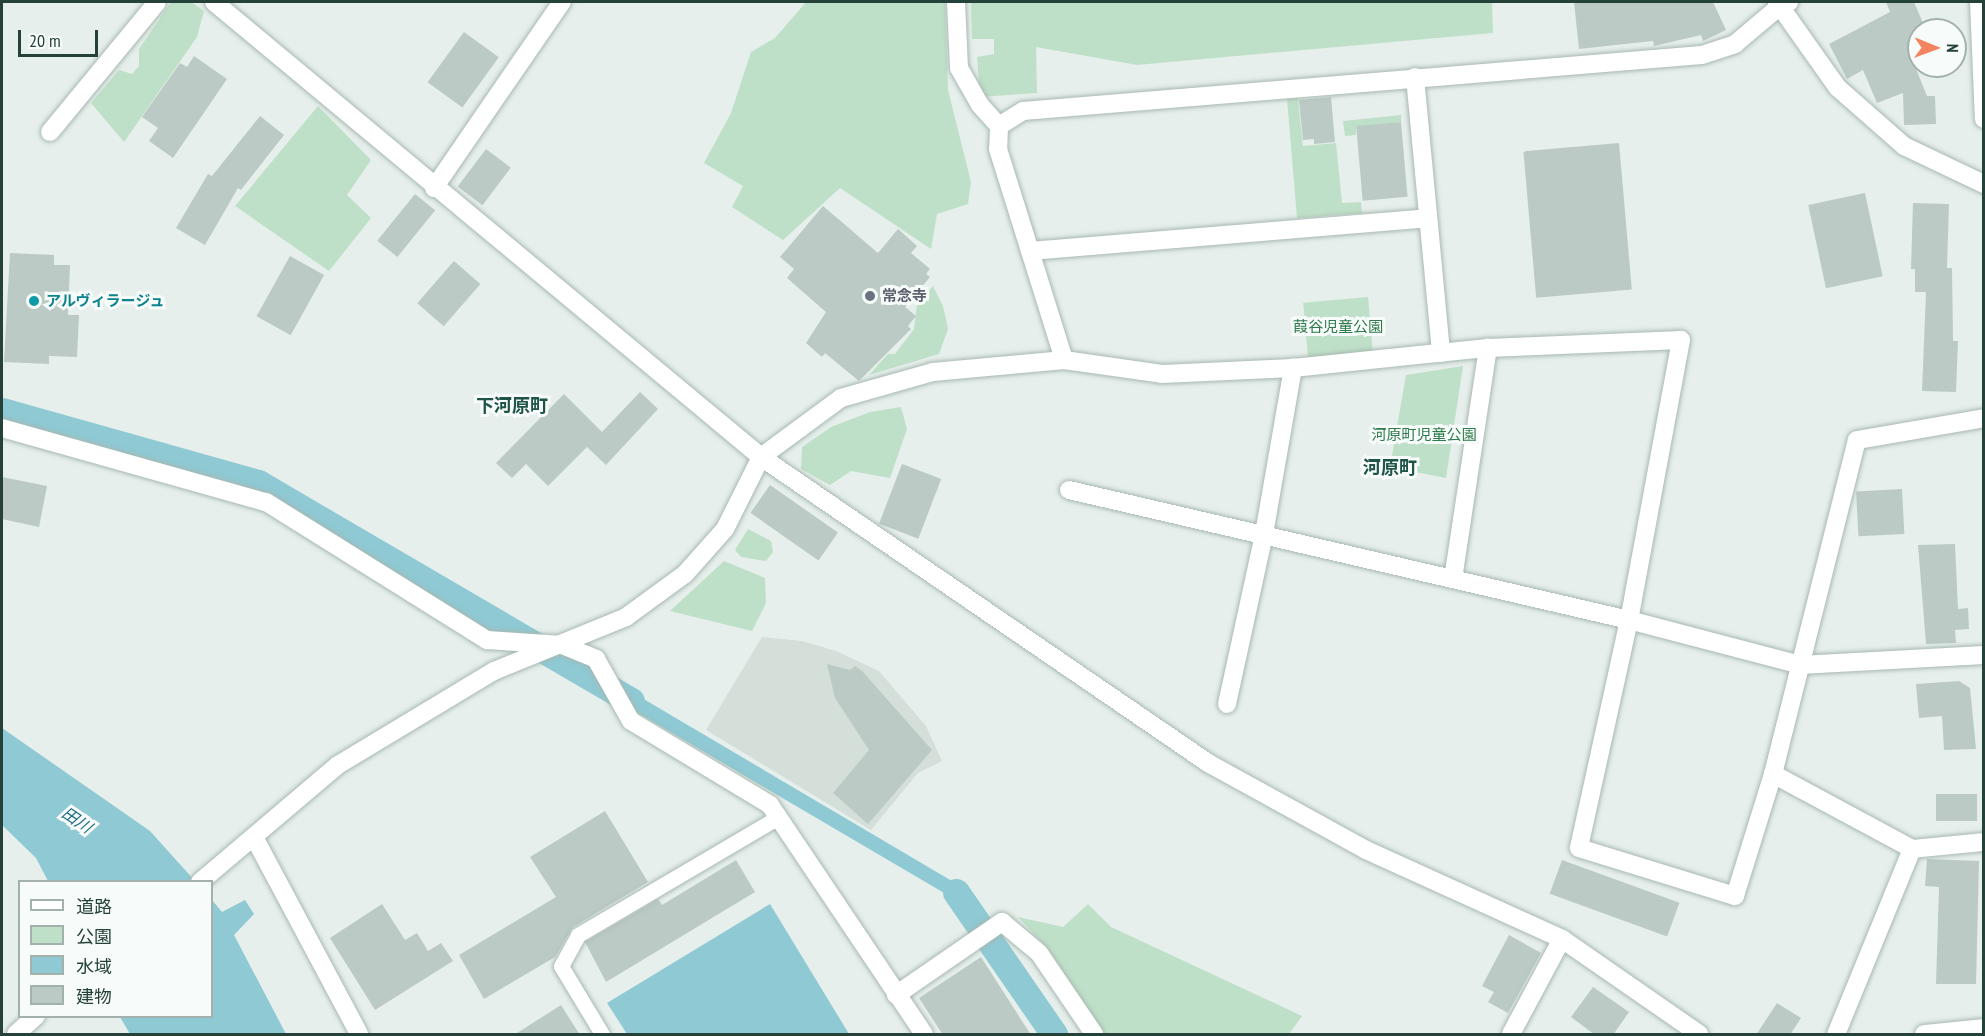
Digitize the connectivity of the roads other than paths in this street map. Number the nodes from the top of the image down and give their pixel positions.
1 (157, 2) edge
2 (214, 2) edge
3 (562, 2) edge
4 (956, 2) edge
5 (1979, 2) edge
6 (1782, 3) edge
7 (1415, 77) junction
8 (1983, 119) edge
9 (999, 126) junction
10 (50, 132) dead end
11 (1983, 184) edge
12 (434, 188) junction
13 (1428, 218) junction
14 (1030, 251) junction
15 (1488, 348) junction
16 (1441, 353) junction
17 (1064, 360) junction
18 (1293, 368) junction
19 (1983, 417) edge
20 (2, 428) edge
21 (761, 457) junction
22 (1069, 490) dead end
23 (1264, 534) junction
24 (1453, 579) junction
25 (1629, 620) junction
26 (562, 645) junction
27 (1983, 655) edge
28 (1800, 665) junction
29 (1227, 704) dead end
30 (1773, 774) junction
31 (778, 817) junction
32 (254, 837) junction
33 (1983, 842) edge
34 (1912, 849) junction
35 (202, 880) edge
36 (1562, 939) junction
37 (896, 995) junction
38 (35, 1018) edge
39 (1983, 1028) edge
40 (16, 1035) edge
41 (359, 1035) edge
42 (602, 1035) edge
43 (924, 1035) edge
44 (1094, 1035) edge
45 (1511, 1035) edge
46 (1699, 1035) edge
47 (1836, 1035) edge
48 (1924, 1035) edge

1 - 10 street
2 - 12 street
3 - 12 street
4 - 9 street
5 - 8 street
6 - 7 street
6 - 11 street
7 - 9 street
7 - 13 street
9 - 14 street
12 - 21 street
13 - 14 street
13 - 16 street
14 - 17 street
15 - 16 street
15 - 24 street
15 - 25 street
16 - 18 street
17 - 18 street
17 - 21 street
18 - 23 street
19 - 28 street
20 - 26 street
21 - 26 street
21 - 36 street
22 - 23 street
23 - 24 street
23 - 29 street
24 - 25 street
25 - 28 street
25 - 30 street
26 - 31 street
26 - 32 street
27 - 28 street
28 - 30 street
30 - 34 street
31 - 37 street
31 - 42 lane
32 - 35 street
32 - 41 street
33 - 34 street
34 - 47 street
36 - 45 street
36 - 46 street
37 - 43 street
37 - 44 street
38 - 40 street
39 - 48 street

